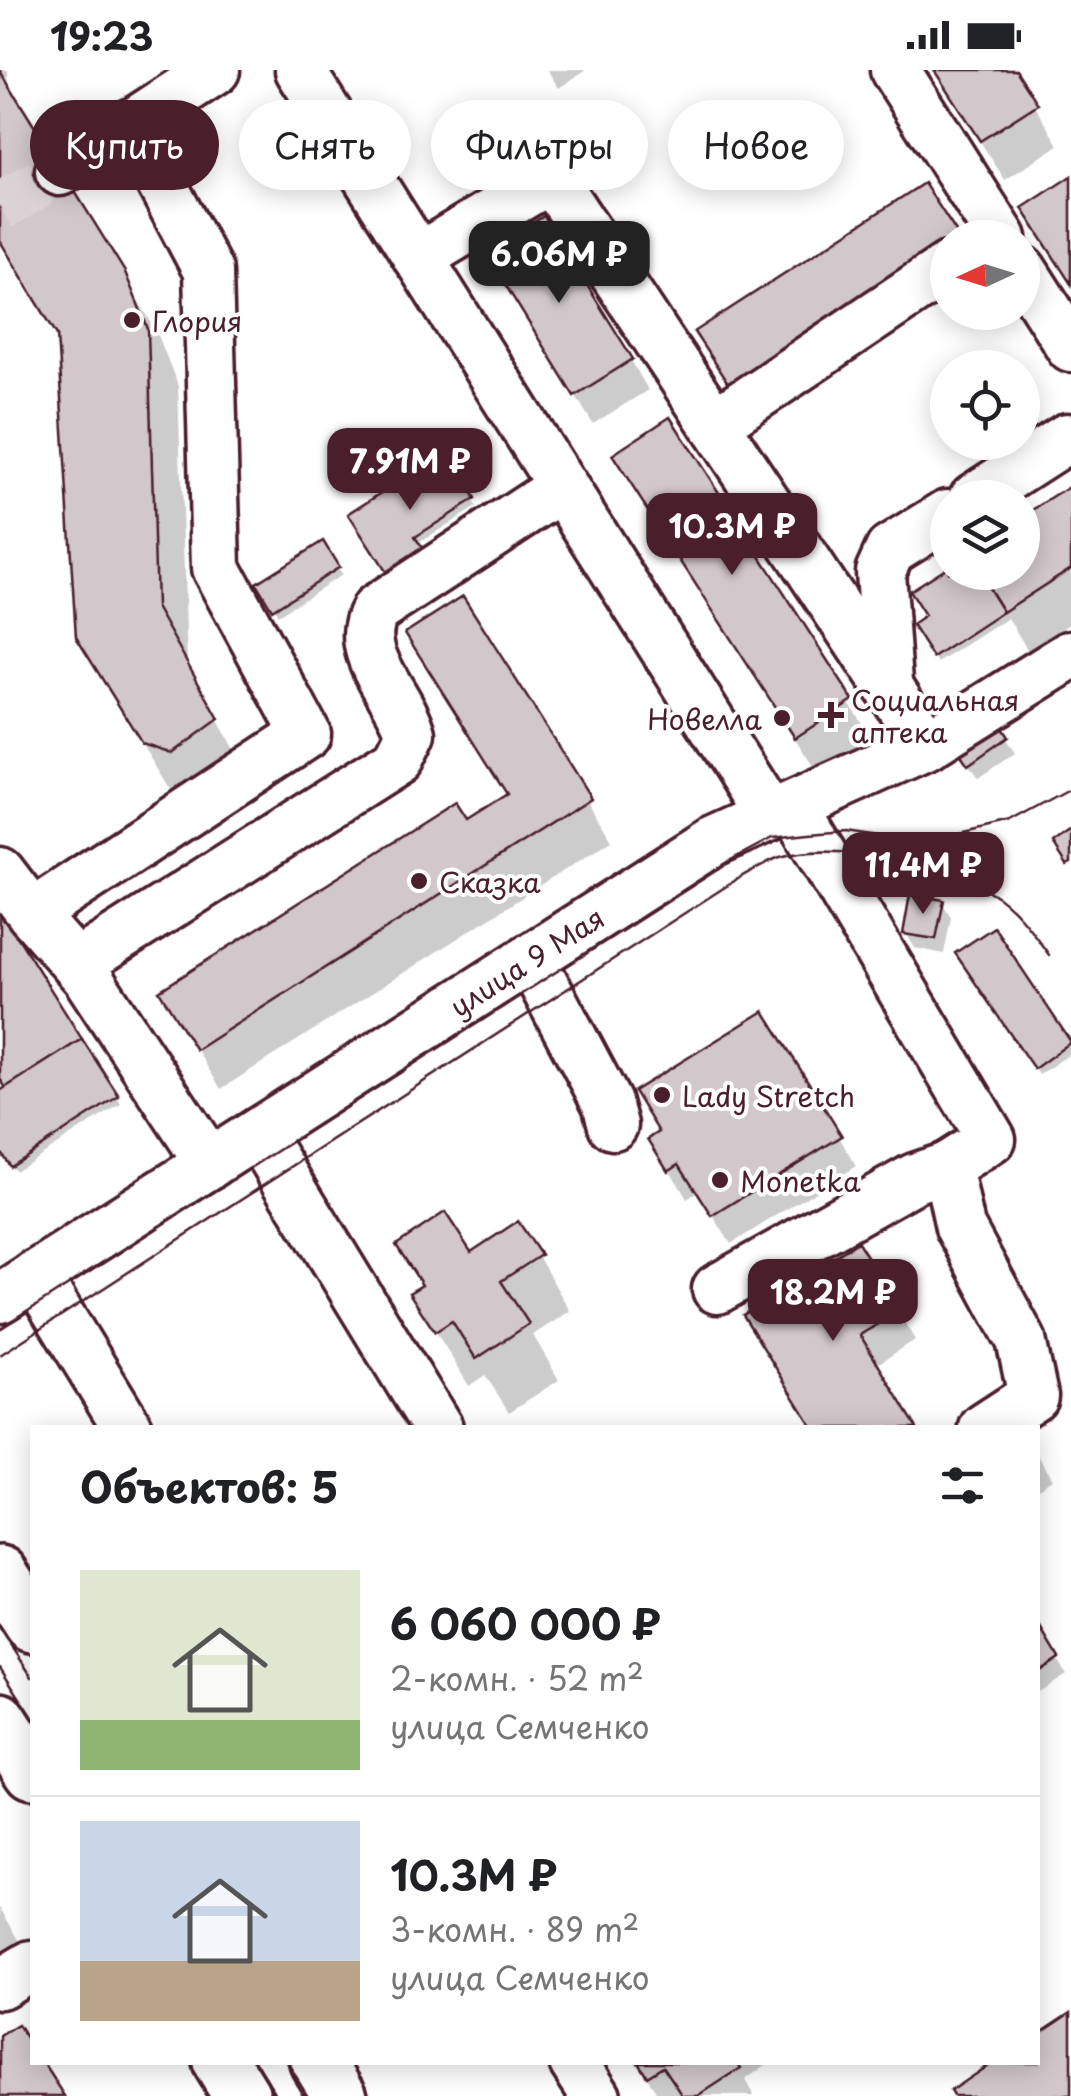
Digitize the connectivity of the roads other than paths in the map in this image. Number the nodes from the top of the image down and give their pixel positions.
1 (215, 70) edge
2 (300, 70) edge
3 (895, 70) edge
4 (168, 100) edge
5 (165, 190) edge
6 (988, 220) edge
7 (418, 258) junction
8 (930, 279) edge
9 (1040, 300) edge
10 (1071, 346) edge
11 (714, 424) junction
12 (1067, 438) dead end
13 (1002, 480) edge
14 (562, 488) junction
15 (930, 525) edge
16 (1071, 654) edge
17 (888, 686) junction
18 (927, 744) junction
19 (782, 812) junction
20 (0, 872) edge
21 (32, 914) junction
22 (530, 958) junction
23 (77, 964) junction
24 (612, 1125) dead end
25 (258, 1133) junction
26 (210, 1164) junction
27 (948, 1168) junction
28 (18, 1287) edge
29 (717, 1289) dead end
30 (126, 1425) edge
31 (436, 1425) edge
32 (989, 1425) edge
33 (0, 1574) edge
34 (30, 1621) edge
35 (0, 1721) edge
36 (30, 1769) edge
37 (30, 1966) edge
38 (0, 1984) edge
39 (223, 2065) edge
40 (320, 2065) edge
41 (576, 2065) edge
42 (242, 2096) edge
43 (339, 2096) edge
44 (596, 2096) edge

1 - 4 street
2 - 7 street
3 - 6 street
5 - 21 street
7 - 11 street
7 - 14 street
8 - 11 street
9 - 10 street
11 - 17 street
12 - 13 street
14 - 19 street
14 - 23 street
15 - 17 street
16 - 18 street, улица 9 Мая
17 - 18 street
18 - 19 street, улица 9 Мая
19 - 22 street, улица 9 Мая
19 - 27 street
20 - 21 street
21 - 23 street
22 - 24 street
22 - 25 street, улица 9 Мая
23 - 26 street
25 - 26 street, улица 9 Мая
25 - 31 street
26 - 28 street, улица 9 Мая
27 - 29 street
27 - 32 street
28 - 30 street
33 - 34 main road
35 - 36 main road
37 - 38 street
39 - 42 main road
40 - 43 main road
41 - 44 street

